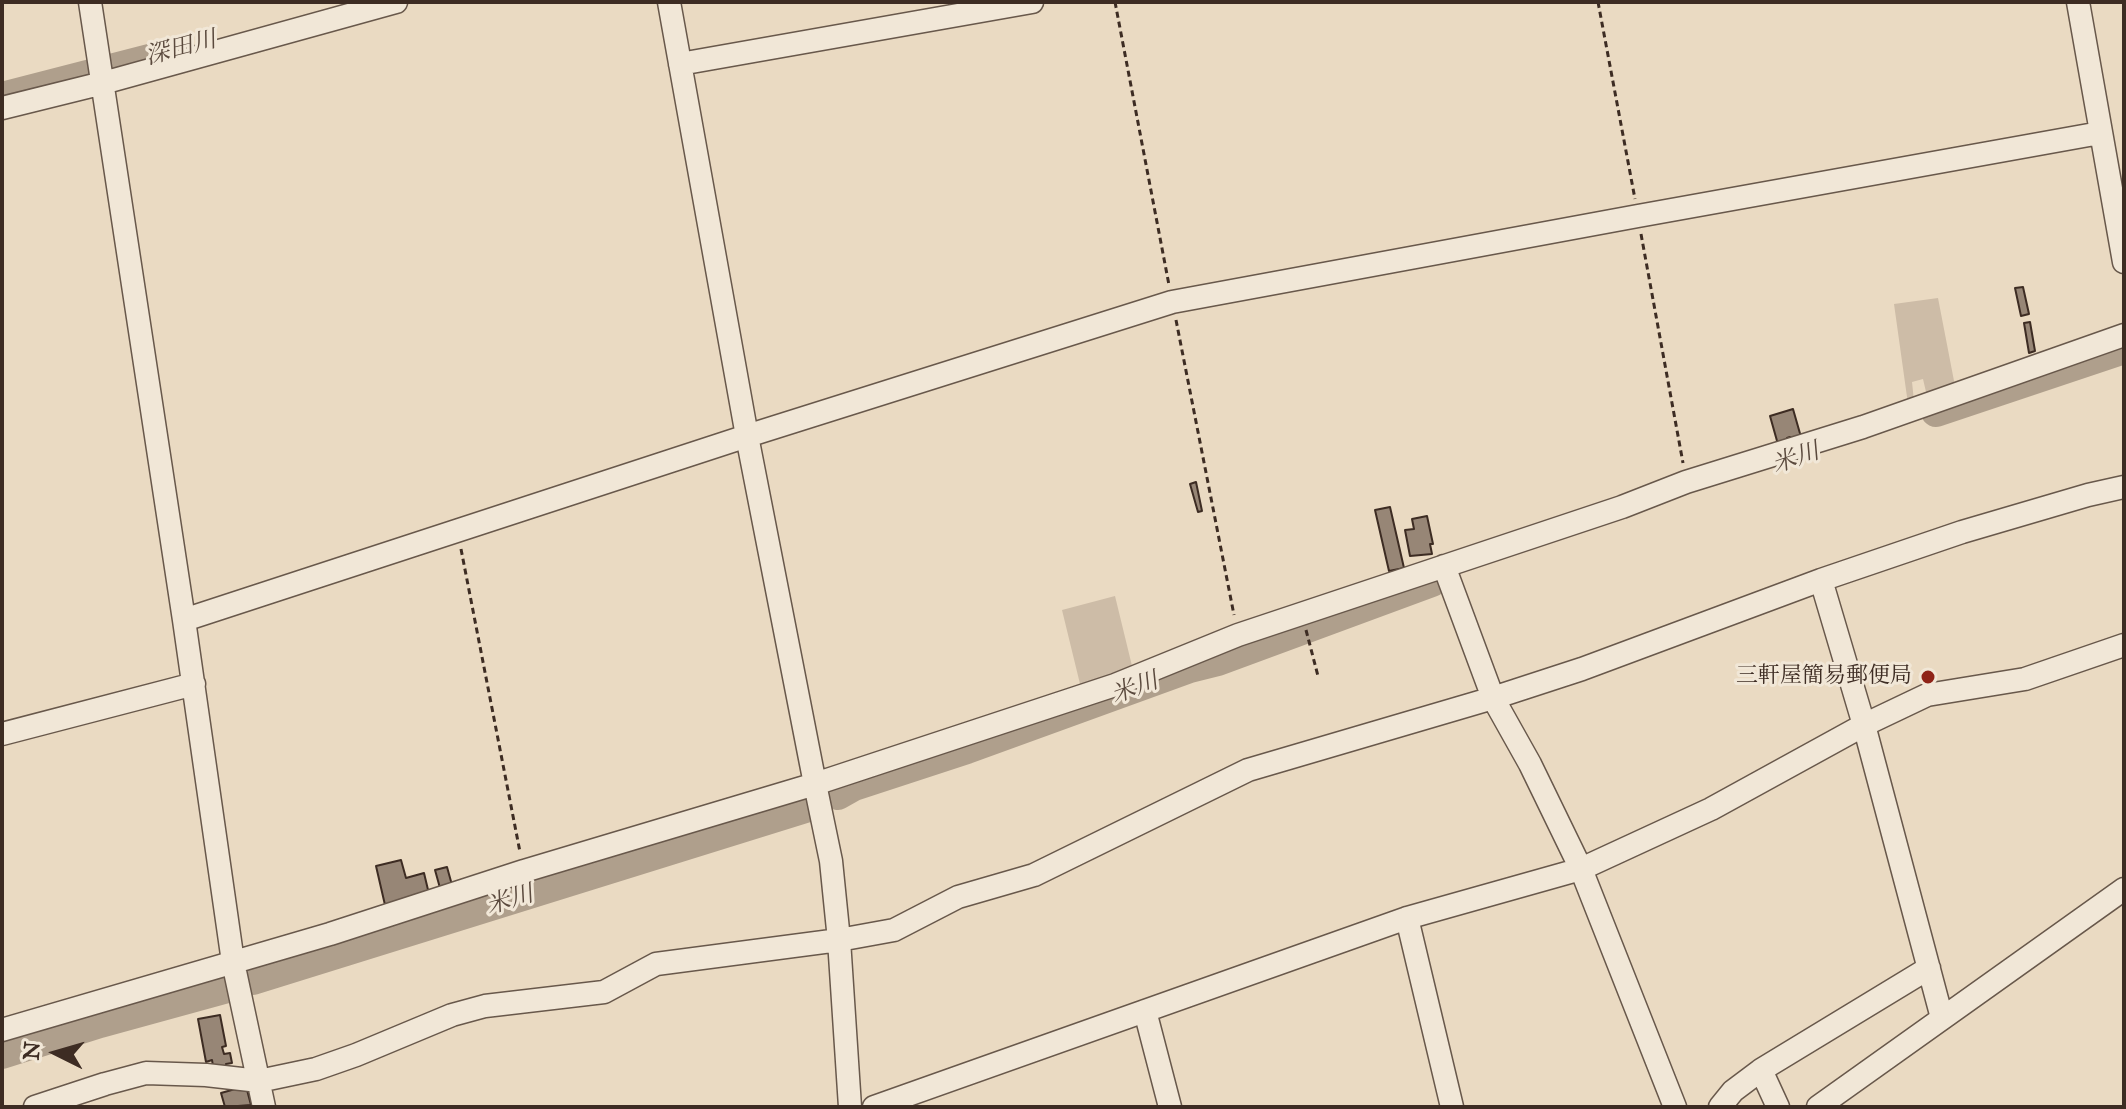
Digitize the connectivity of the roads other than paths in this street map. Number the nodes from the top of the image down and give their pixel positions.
1 (90, 2) edge
2 (396, 2) edge
3 (669, 2) edge
4 (1032, 2) edge
5 (2078, 2) edge
6 (680, 64) junction
7 (103, 83) junction
8 (2, 108) edge
9 (2100, 133) junction
10 (2124, 262) edge
11 (2124, 335) edge
12 (747, 436) junction
13 (2124, 487) edge
14 (1444, 566) junction
15 (1821, 580) junction
16 (184, 620) junction
17 (2124, 645) edge
18 (194, 684) junction
19 (1493, 698) junction
20 (1864, 725) junction
21 (2, 734) edge
22 (815, 784) junction
23 (1581, 869) junction
24 (2124, 889) edge
25 (1407, 918) junction
26 (839, 940) junction
27 (233, 962) junction
28 (1929, 968) junction
29 (1145, 1011) junction
30 (1942, 1018) junction
31 (2, 1030) edge
32 (1761, 1070) junction
33 (259, 1081) junction
34 (35, 1107) edge
35 (264, 1107) edge
36 (850, 1107) edge
37 (874, 1107) edge
38 (1170, 1107) edge
39 (1452, 1107) edge
40 (1675, 1107) edge
41 (1720, 1107) edge
42 (1778, 1107) edge
43 (1818, 1107) edge

1 - 7 street
2 - 7 street
3 - 6 street
4 - 6 street
5 - 9 street
6 - 12 street
7 - 8 street
7 - 16 street
9 - 10 street
9 - 12 street
11 - 14 street
12 - 16 street
12 - 22 street
13 - 15 street
14 - 19 street
14 - 22 street
15 - 19 street
15 - 20 street
16 - 18 street
17 - 20 street
18 - 21 street
18 - 27 street
19 - 23 street
19 - 26 street
20 - 23 street
20 - 28 street
22 - 26 street
22 - 27 street
23 - 25 street
23 - 40 street
24 - 30 street
25 - 29 street
25 - 39 street
26 - 33 street
26 - 36 street
27 - 31 street
27 - 33 street
28 - 30 street
28 - 32 street
29 - 37 street
29 - 38 street
30 - 43 street
32 - 41 street
32 - 42 street
33 - 34 street
33 - 35 street

